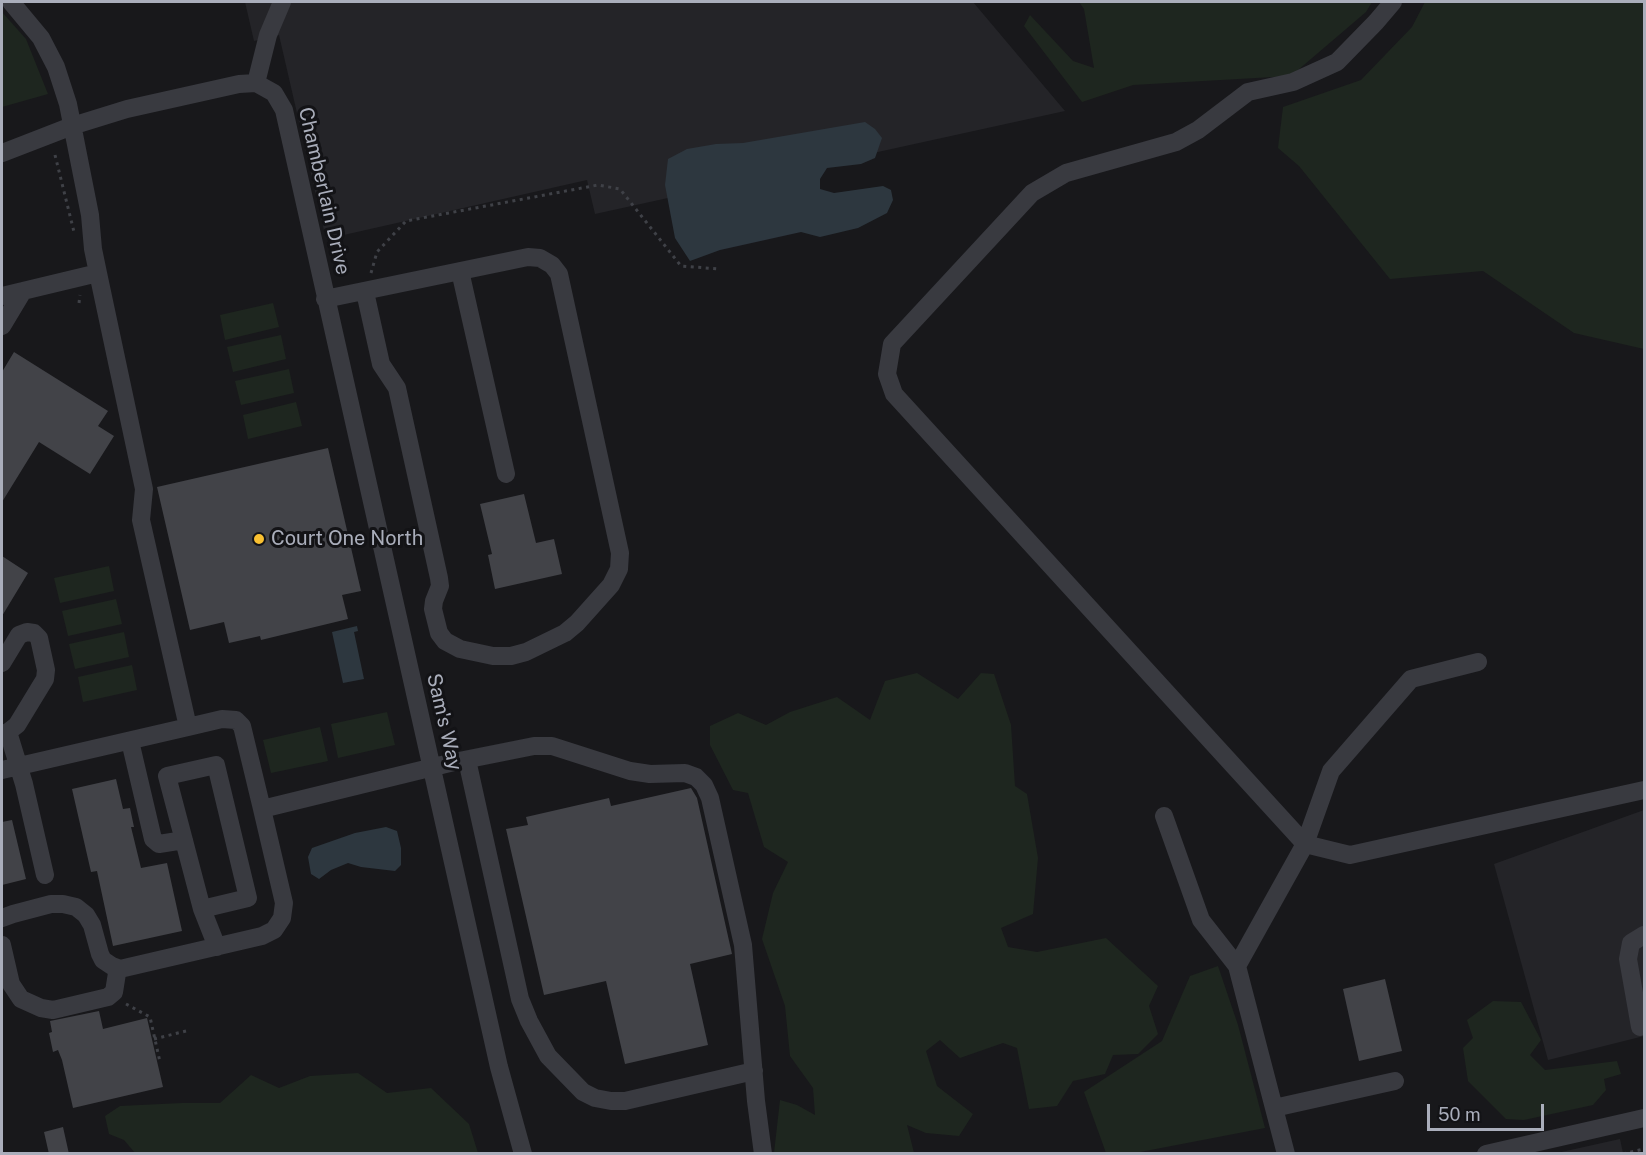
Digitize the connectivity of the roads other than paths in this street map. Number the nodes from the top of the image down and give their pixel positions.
1 (11, 2) edge
2 (282, 2) edge
3 (1393, 2) edge
4 (256, 83) junction
5 (72, 126) junction
6 (44, 137) junction
7 (2, 141) edge
8 (2, 153) edge
9 (460, 271) junction
10 (89, 276) junction
11 (22, 291) junction
12 (365, 292) junction
13 (2, 296) edge
14 (326, 299) junction
15 (2, 326) edge
16 (506, 474) dead end
17 (1478, 662) dead end
18 (2, 663) edge
19 (188, 727) junction
20 (5, 733) edge
21 (130, 741) junction
22 (467, 760) junction
23 (9, 768) edge
24 (432, 768) junction
25 (167, 776) junction
26 (140, 782) junction
27 (1644, 790) edge
28 (262, 809) junction
29 (1164, 816) dead end
30 (184, 840) junction
31 (1305, 844) junction
32 (45, 875) dead end
33 (202, 909) junction
34 (2, 918) edge
35 (1644, 935) edge
36 (2, 945) edge
37 (217, 947) junction
38 (1237, 966) junction
39 (120, 969) junction
40 (1640, 1027) dead end
41 (754, 1071) junction
42 (1395, 1081) dead end
43 (1274, 1108) junction
44 (1644, 1118) edge
45 (523, 1154) edge
46 (763, 1154) edge
47 (1286, 1154) edge
48 (1486, 1154) edge

1 - 5 street
2 - 4 street
3 - 31 street
4 - 5 street
4 - 14 street, Chamberlain Drive
5 - 6 street
5 - 10 street
6 - 7 street
6 - 8 street
9 - 12 street
9 - 12 street
9 - 16 street
10 - 11 street
10 - 19 street
11 - 13 street
11 - 15 street
12 - 14 street
14 - 24 street, Sam's Way
17 - 31 street
18 - 20 street
19 - 21 street
19 - 28 street
20 - 23 street
21 - 23 street
21 - 26 street
22 - 24 street
22 - 41 street
22 - 41 street
23 - 32 street
24 - 28 street
24 - 45 street, Sam's Way
25 - 26 street
25 - 30 street
25 - 33 street
26 - 30 street
27 - 31 street
28 - 37 street
29 - 38 street
30 - 33 street
31 - 38 street
33 - 37 street
34 - 39 street
35 - 40 street
36 - 39 street
37 - 39 street
38 - 43 street
41 - 46 street
42 - 43 street
43 - 47 street
44 - 48 street

